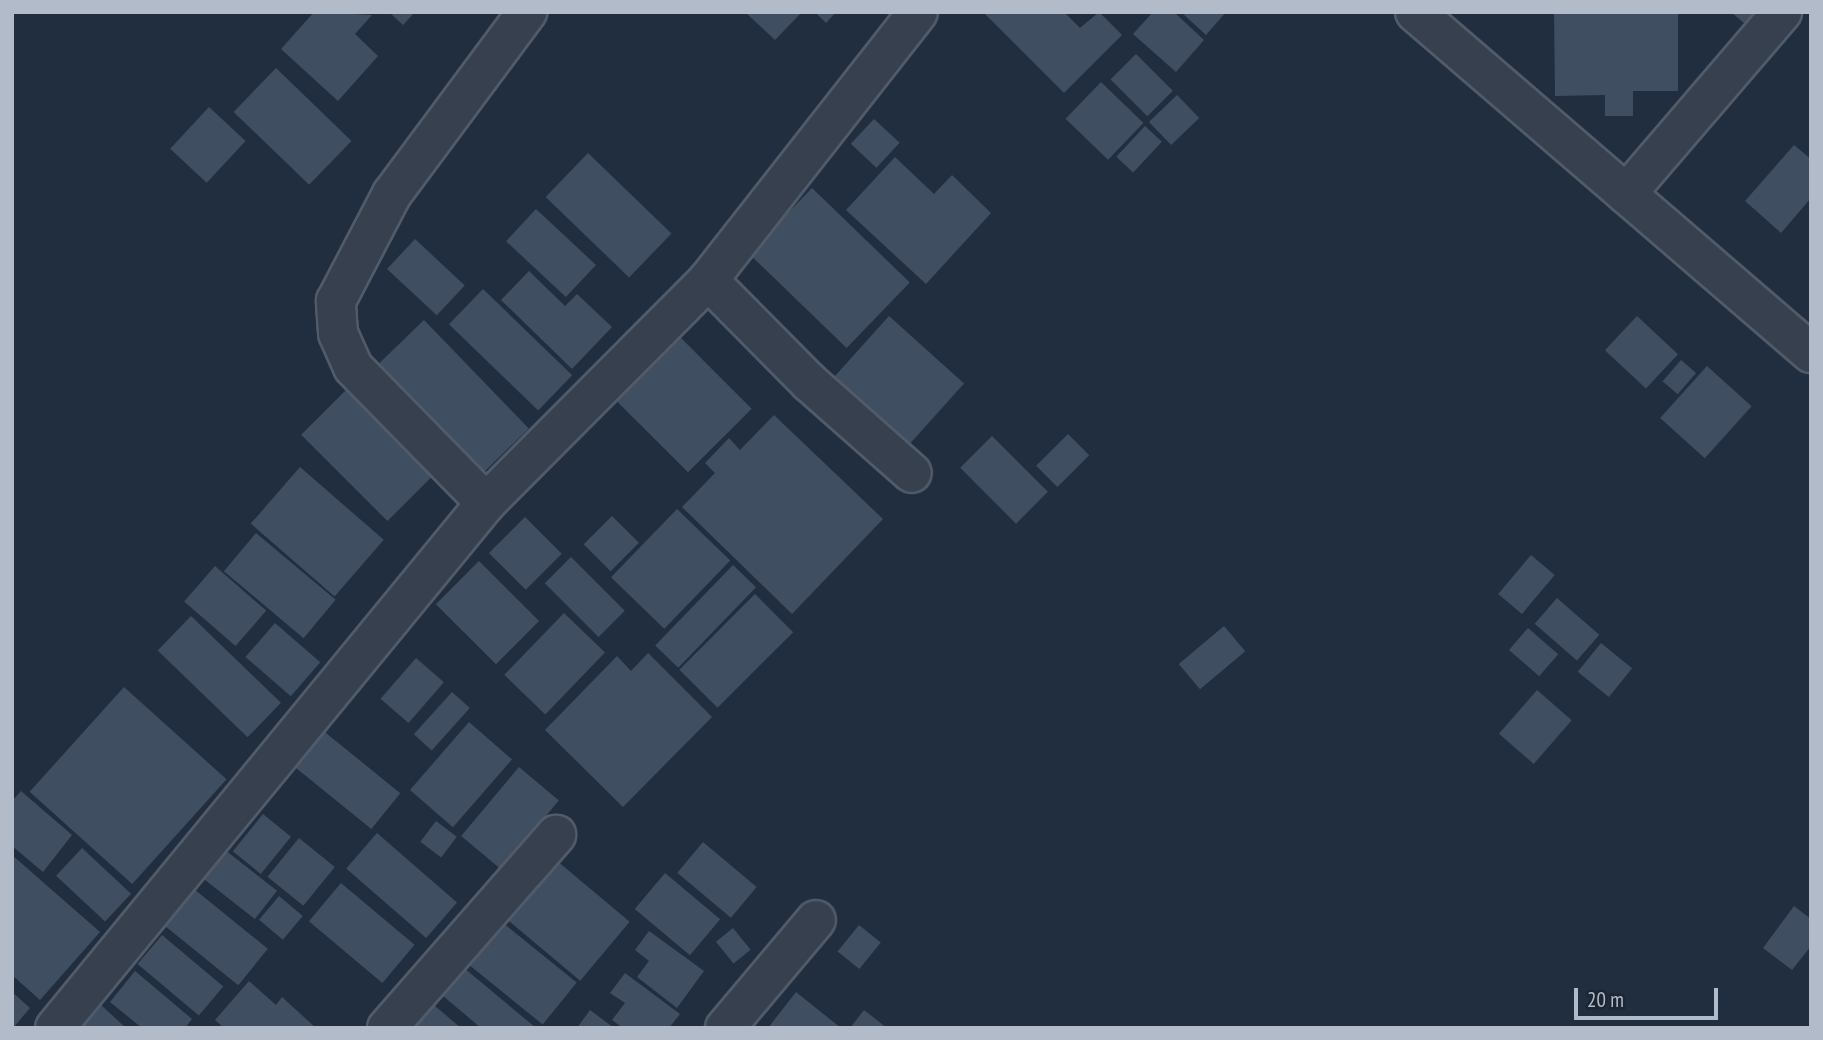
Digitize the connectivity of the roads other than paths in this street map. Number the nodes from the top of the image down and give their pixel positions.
1 (527, 12) edge
2 (918, 12) edge
3 (1415, 12) edge
4 (1782, 12) edge
5 (1626, 194) junction
6 (708, 280) junction
7 (1811, 353) edge
8 (912, 473) dead end
9 (486, 503) junction
10 (556, 835) dead end
11 (816, 920) dead end
12 (55, 1028) edge
13 (387, 1028) edge
14 (725, 1028) edge

1 - 9 street
2 - 6 street
3 - 5 street
4 - 5 street
5 - 7 street
6 - 8 street
6 - 9 street
9 - 12 street
10 - 13 street
11 - 14 street

